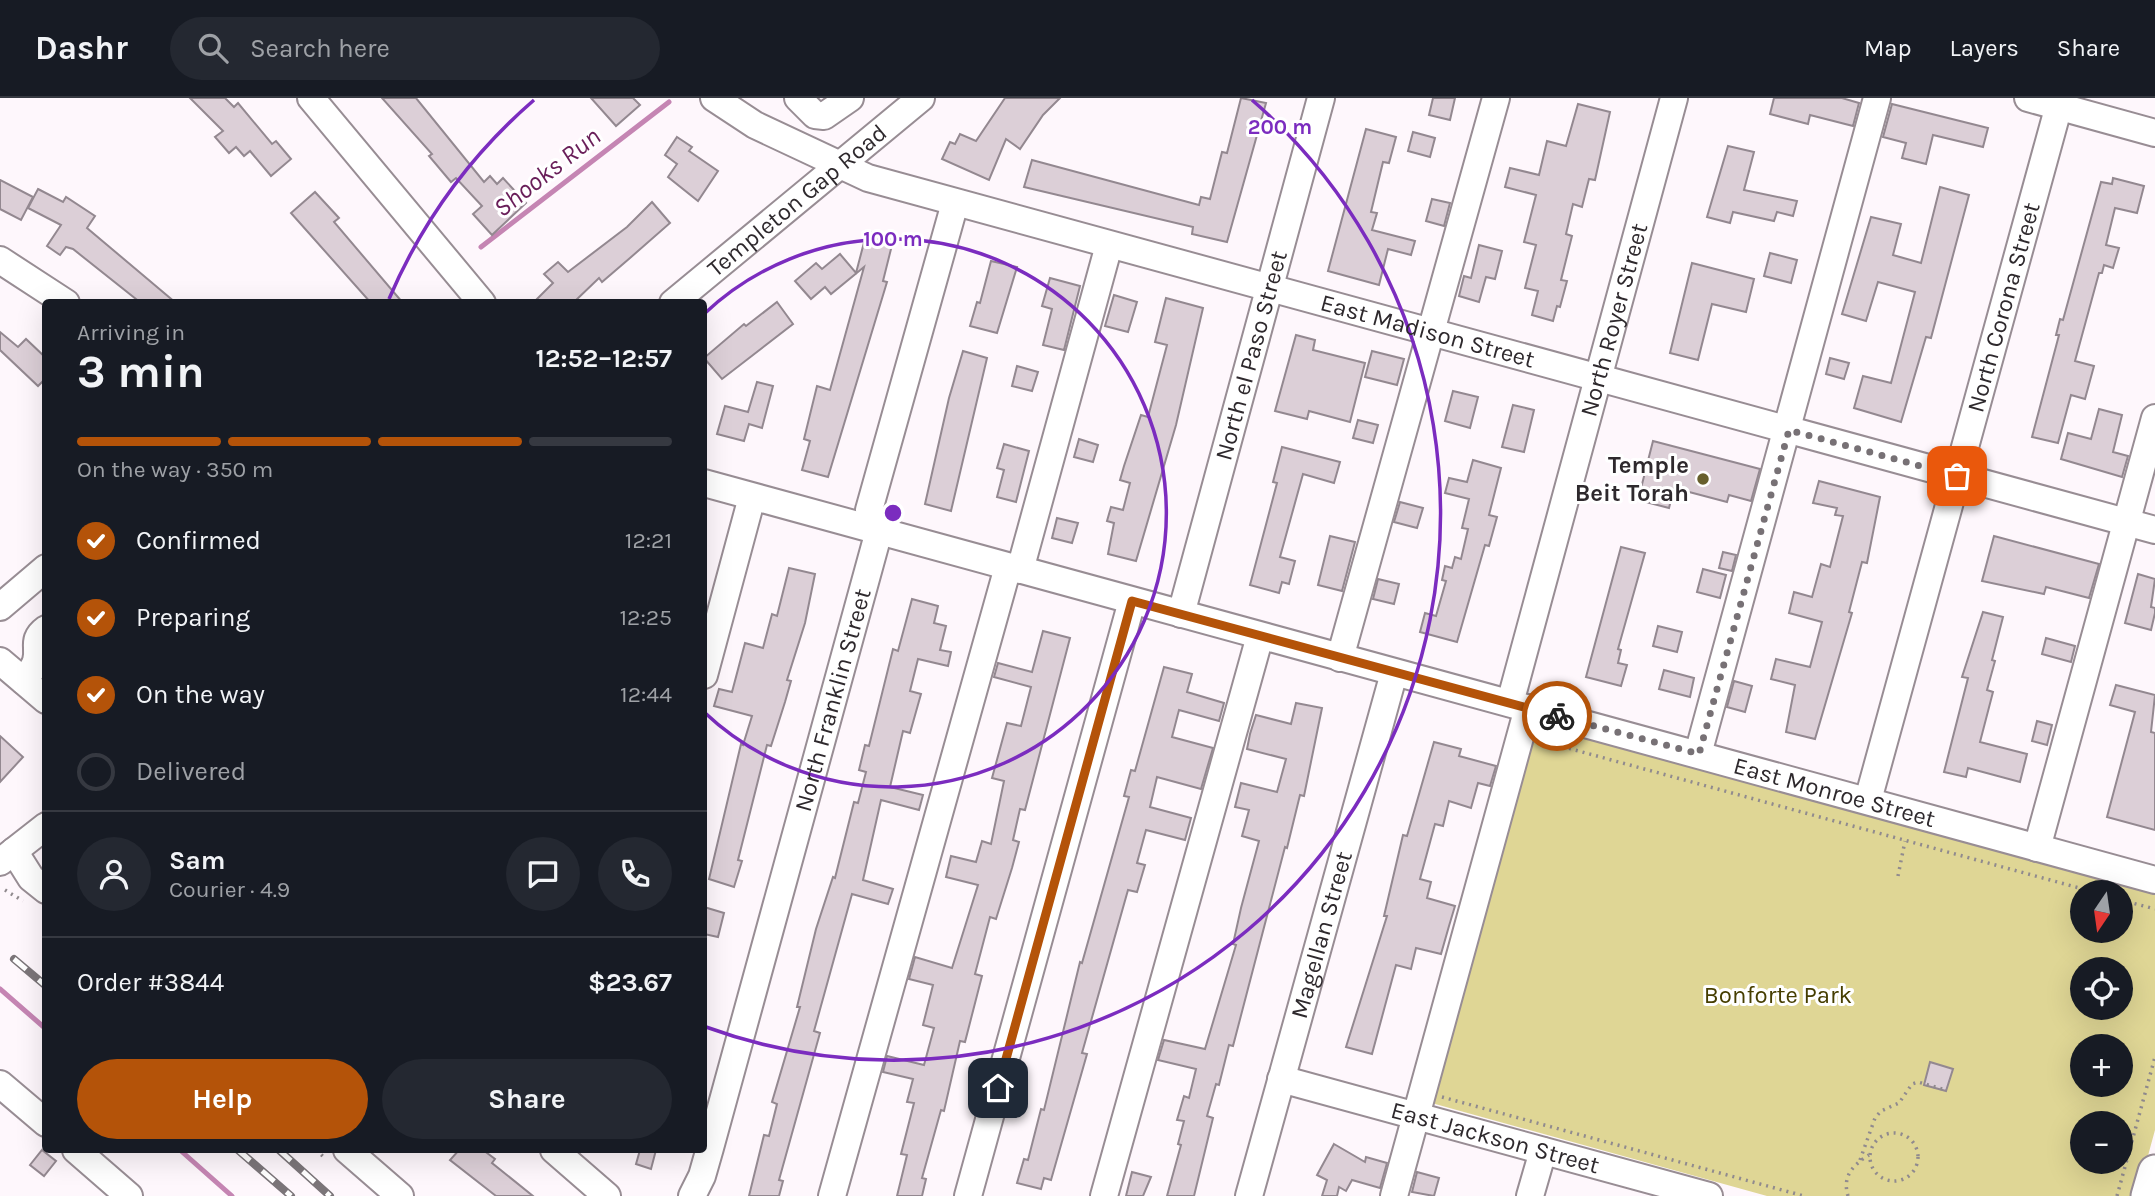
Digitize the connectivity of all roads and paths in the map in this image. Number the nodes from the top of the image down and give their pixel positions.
1 (311, 98) edge
2 (798, 98) edge
3 (850, 98) edge
4 (921, 98) edge
5 (1321, 98) edge
6 (1496, 98) edge
7 (1674, 98) edge
8 (1877, 98) edge
9 (2028, 98) edge
10 (723, 101) edge
11 (2060, 102) edge
12 (890, 108) edge
13 (2155, 133) edge
14 (837, 166) junction
15 (956, 203) junction
16 (1109, 245) junction
17 (0, 260) edge
18 (1269, 289) junction
19 (60, 299) edge
20 (479, 299) edge
21 (678, 299) edge
22 (1432, 332) junction
23 (1600, 379) junction
24 (2155, 418) edge
25 (1789, 430) junction
26 (1957, 476) junction
27 (707, 484) edge
28 (752, 497) junction
29 (2126, 523) junction
30 (2155, 530) edge
31 (879, 531) junction
32 (1014, 568) junction
33 (42, 571) edge
34 (1132, 601) junction
35 (0, 607) edge
36 (1181, 614) junction
37 (42, 632) edge
38 (1260, 636) junction
39 (1340, 658) junction
40 (0, 661) edge
41 (707, 664) edge
42 (1394, 673) junction
43 (24, 681) junction
44 (42, 697) edge
45 (1519, 705) junction
46 (1537, 740) dead end
47 (1699, 754) junction
48 (1868, 800) junction
49 (42, 829) edge
50 (1905, 841) junction
51 (2038, 848) junction
52 (7, 857) edge
53 (1898, 876) dead end
54 (2155, 880) edge
55 (2070, 886) edge
56 (42, 887) edge
57 (2133, 903) edge
58 (2155, 909) edge
59 (2155, 1057) edge
60 (1282, 1079) junction
61 (0, 1084) edge
62 (1945, 1090) dead end
63 (1420, 1104) junction
64 (42, 1121) edge
65 (1543, 1150) junction
66 (79, 1153) edge
67 (350, 1153) edge
68 (557, 1153) edge
69 (1869, 1155) junction
70 (1860, 1160) junction
71 (2155, 1172) edge
72 (1670, 1191) edge
73 (129, 1196) edge
74 (400, 1196) edge
75 (607, 1196) edge
76 (692, 1196) edge
77 (832, 1196) edge
78 (968, 1196) edge
79 (1104, 1196) edge
80 (1249, 1196) edge
81 (1394, 1196) edge
82 (1531, 1196) edge
83 (1709, 1196) edge
84 (1804, 1196) edge
85 (1848, 1196) edge
86 (2117, 1196) edge
87 (2148, 1196) edge

1 - 20 street
2 - 3 street
4 - 12 street, Templeton Gap Road
5 - 18 street, North el Paso Street
6 - 22 street
7 - 23 street, North Royer Street
8 - 25 street
9 - 11 street
10 - 14 street, East Madison Street
11 - 13 street
11 - 26 street, North Corona Street
12 - 14 street, Templeton Gap Road
14 - 15 street, East Madison Street
14 - 21 street, Templeton Gap Road
15 - 16 street, East Madison Street
15 - 31 street, North Franklin Street
16 - 18 street, East Madison Street
16 - 32 street
17 - 19 street
18 - 22 street, East Madison Street
18 - 36 street, North el Paso Street
22 - 23 street, East Madison Street
22 - 39 street
23 - 25 street, East Madison Street
23 - 45 street, North Royer Street
24 - 29 street
25 - 26 street, East Madison Street
25 - 47 street
26 - 29 street, East Madison Street
26 - 48 street, North Corona Street
27 - 28 street, East Monroe Street
28 - 31 street, East Monroe Street
28 - 41 street
29 - 30 street, East Madison Street
29 - 51 street
31 - 32 street, East Monroe Street
31 - 76 street, North Franklin Street
32 - 34 street, East Monroe Street
32 - 77 street
33 - 35 street
34 - 36 street, East Monroe Street
34 - 78 street
36 - 38 street, East Monroe Street
37 - 43 street
38 - 39 street, East Monroe Street
38 - 79 street
39 - 42 street, East Monroe Street
40 - 43 street
42 - 45 street, East Monroe Street
42 - 60 street, Magellan Street
43 - 44 street
45 - 47 street, East Monroe Street
45 - 63 street, North Royer Street
46 - 50 path
47 - 48 street, East Monroe Street
48 - 51 street, East Monroe Street
49 - 52 street
50 - 53 path
50 - 55 path
51 - 54 street, East Monroe Street
52 - 56 street
57 - 58 path
59 - 86 path
60 - 63 street, East Jackson Street
60 - 80 street, Magellan Street
61 - 64 street
62 - 70 path
63 - 65 street, East Jackson Street
63 - 81 street, North Royer Street
63 - 84 path
65 - 72 street, East Jackson Street
65 - 82 street
66 - 73 street
67 - 74 street
68 - 75 street
69 - 69 path
69 - 70 path
70 - 85 path
71 - 87 main road
72 - 83 street, East Jackson Street

